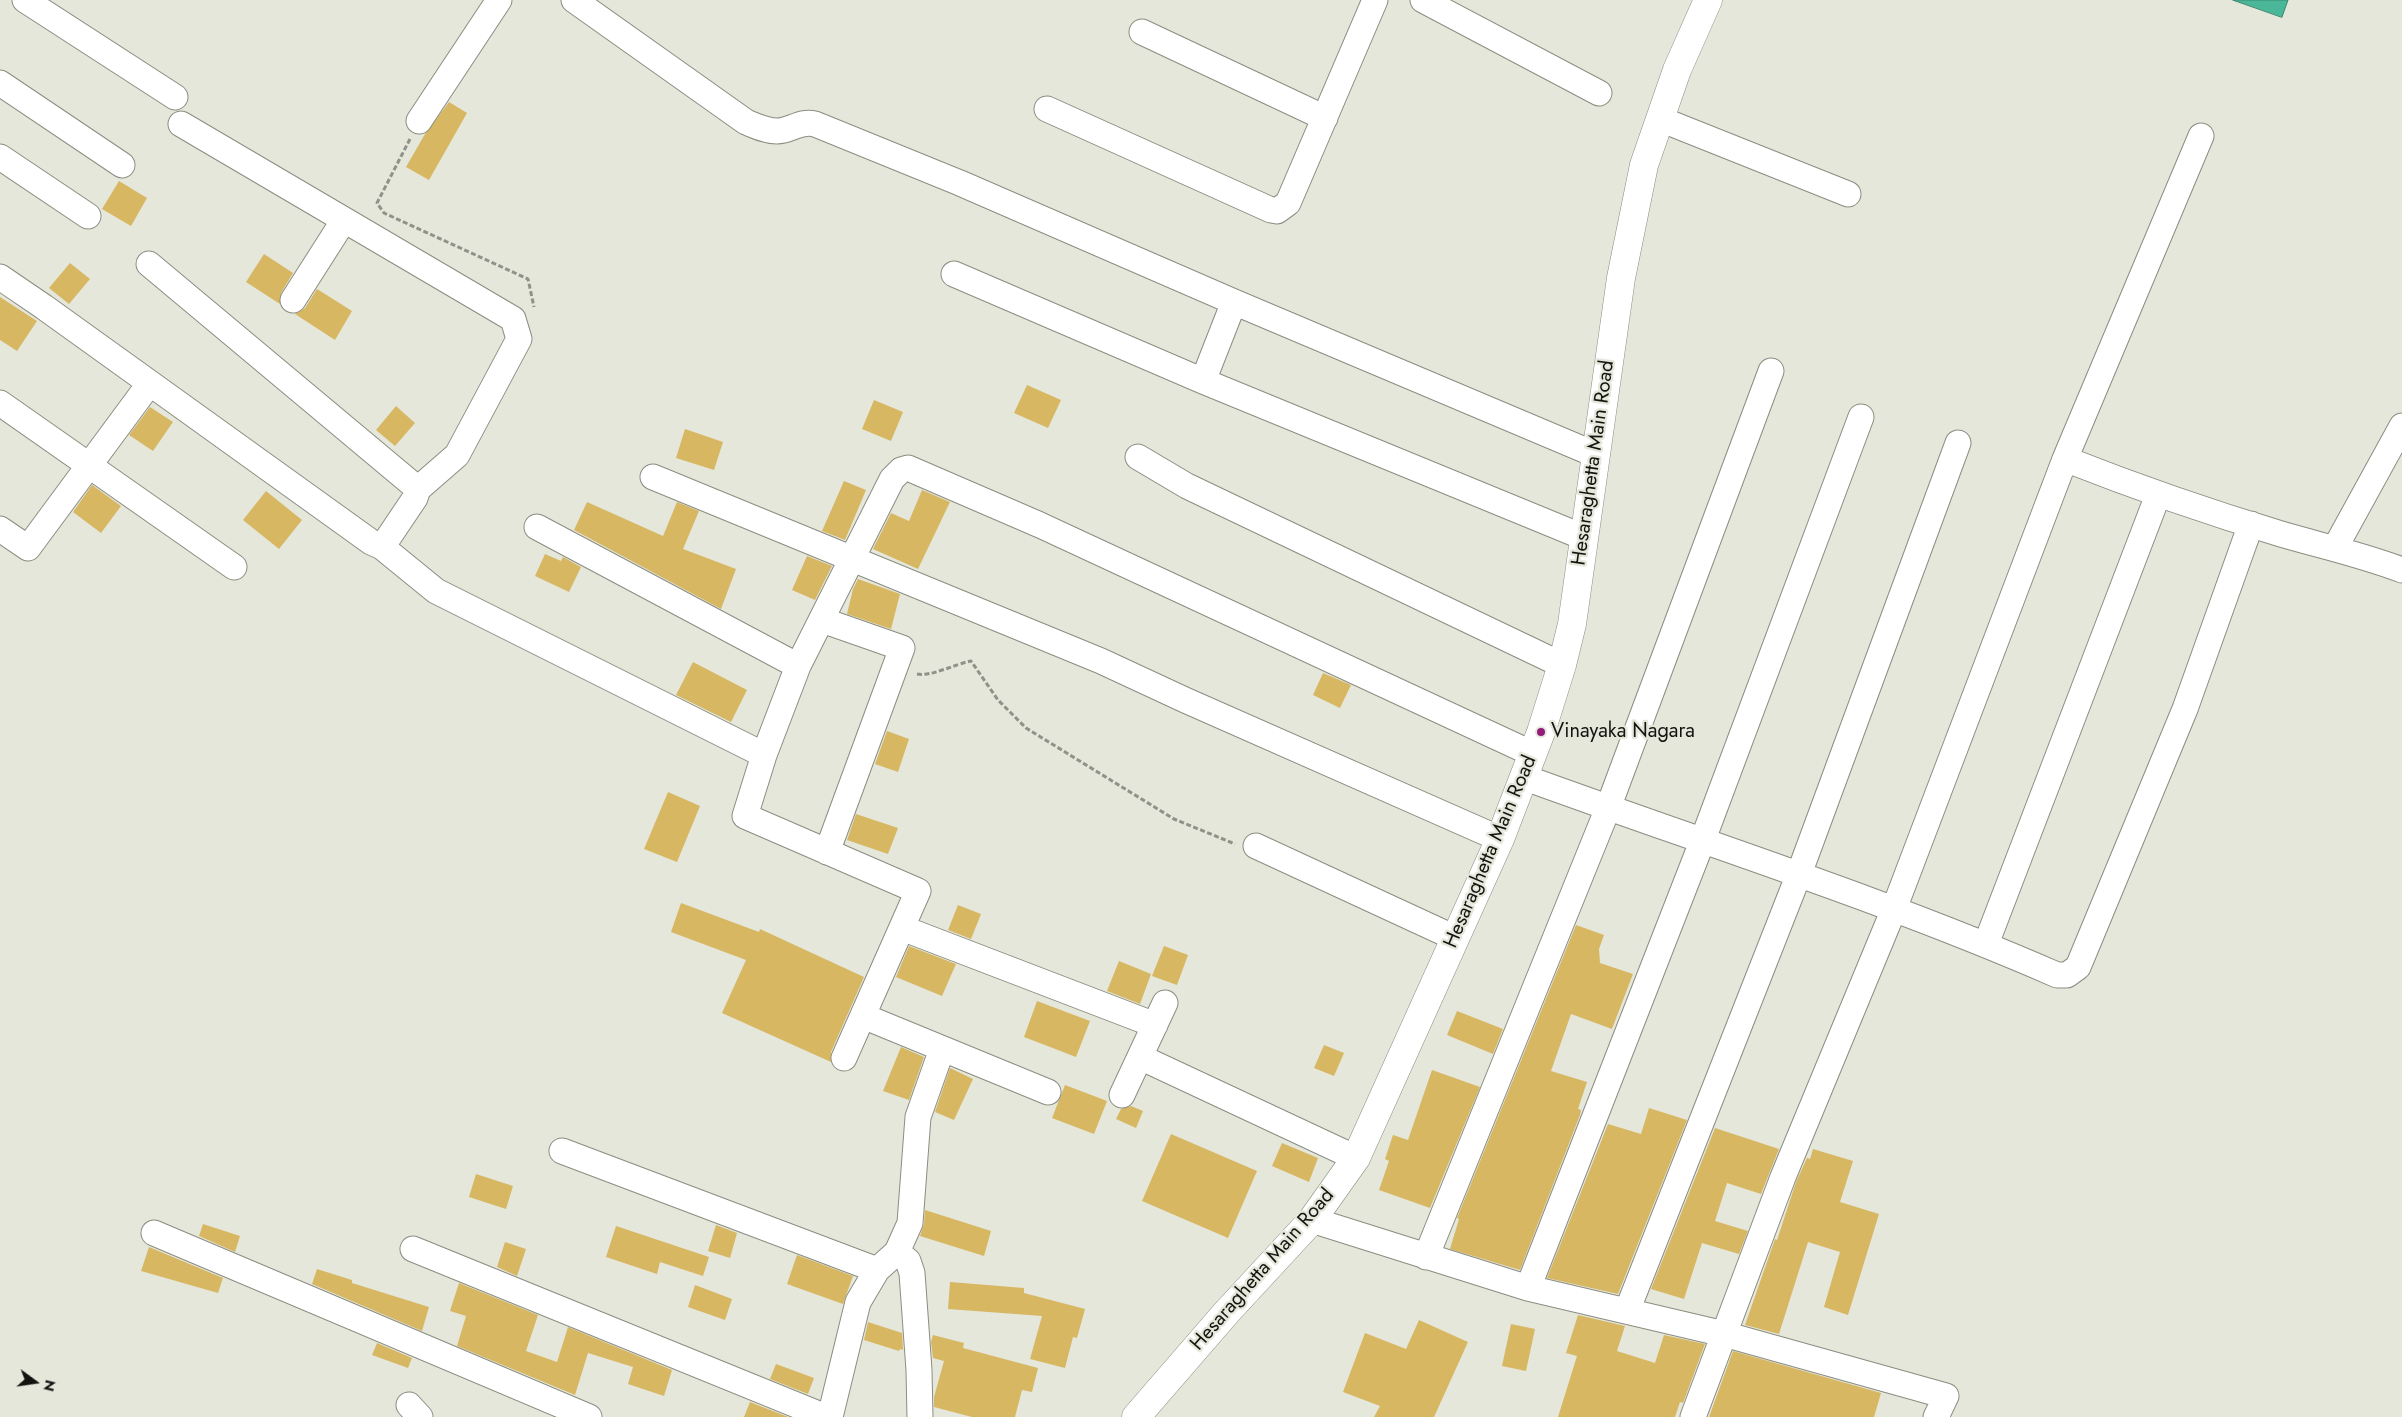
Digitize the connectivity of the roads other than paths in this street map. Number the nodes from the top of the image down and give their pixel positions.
1 (25, 0) edge
2 (499, 0) edge
3 (574, 0) edge
4 (1376, 0) edge
5 (1423, 0) edge
6 (1708, 0) edge
7 (1142, 32) dead end
8 (0, 83) edge
9 (1599, 93) dead end
10 (175, 98) dead end
11 (1048, 109) dead end
12 (1325, 118) junction
13 (1660, 119) junction
14 (419, 121) road end
15 (181, 124) dead end
16 (2201, 136) dead end
17 (0, 157) edge
18 (122, 165) dead end
19 (1848, 194) dead end
20 (88, 216) dead end
21 (344, 220) junction
22 (149, 264) dead end
23 (954, 274) dead end
24 (0, 277) edge
25 (293, 300) dead end
26 (1234, 302) junction
27 (1771, 371) dead end
28 (1203, 382) junction
29 (150, 383) junction
30 (0, 404) edge
31 (1861, 417) dead end
32 (2402, 426) edge
33 (1958, 442) dead end
34 (1594, 454) junction
35 (1138, 457) dead end
36 (2065, 460) junction
37 (89, 466) junction
38 (653, 477) dead end
39 (418, 489) junction
40 (2158, 495) junction
41 (2250, 524) junction
42 (537, 527) dead end
43 (0, 529) edge
44 (1583, 537) junction
45 (382, 547) junction
46 (2334, 548) junction
47 (852, 560) junction
48 (234, 568) dead end
49 (2402, 570) edge
50 (822, 620) junction
51 (1562, 665) junction
52 (798, 666) junction
53 (764, 755) junction
54 (1528, 765) junction
55 (1608, 808) junction
56 (1500, 839) junction
57 (1702, 842) junction
58 (1256, 846) road end
59 (827, 852) junction
60 (1799, 874) junction
61 (1894, 909) junction
62 (902, 928) junction
63 (1455, 938) junction
64 (1986, 944) junction
65 (863, 1016) junction
66 (942, 1049) junction
67 (1140, 1057) junction
68 (844, 1058) dead end
69 (1048, 1092) dead end
70 (1122, 1095) dead end
71 (562, 1150) dead end
72 (1356, 1158) junction
73 (1312, 1220) junction
74 (154, 1233) dead end
75 (414, 1249) dead end
76 (897, 1252) junction
77 (1426, 1257) junction
78 (877, 1270) junction
79 (1528, 1288) junction
80 (1627, 1311) junction
81 (1724, 1334) junction
82 (589, 1417) edge
83 (828, 1417) edge
84 (920, 1417) edge
85 (1136, 1417) edge
86 (1692, 1417) edge
87 (1936, 1417) edge

1 - 10 street
2 - 14 street
3 - 26 street
4 - 12 street
5 - 9 street
6 - 13 main road, Hesaraghetta Main Road
7 - 12 street
8 - 18 street
11 - 12 street
13 - 19 street
13 - 34 main road, Hesaraghetta Main Road
15 - 21 street
16 - 36 street
17 - 20 street
21 - 25 street
21 - 39 street
22 - 39 street
23 - 28 street
24 - 29 street
26 - 28 street
26 - 34 street
27 - 55 street
28 - 44 street
29 - 37 street
29 - 45 street
30 - 37 street
31 - 57 street
32 - 46 street
33 - 60 street
34 - 44 main road, Hesaraghetta Main Road
35 - 51 street
36 - 40 street
36 - 61 street
37 - 43 street
37 - 48 street
38 - 47 street
39 - 45 street
40 - 41 street
40 - 64 street
41 - 46 street
41 - 64 street
42 - 52 street
44 - 51 main road, Hesaraghetta Main Road
45 - 53 street
46 - 49 street
47 - 50 street
47 - 54 street
47 - 56 street
50 - 52 street
50 - 59 street
51 - 54 main road, Hesaraghetta Main Road
52 - 53 street
53 - 59 street
54 - 55 street
54 - 56 main road, Hesaraghetta Main Road
55 - 57 street
55 - 77 street
56 - 63 main road, Hesaraghetta Main Road
57 - 60 street
57 - 79 street
58 - 63 street
59 - 62 street
60 - 61 street
60 - 80 street
61 - 64 street
61 - 81 street
62 - 65 street
62 - 67 street
63 - 72 main road, Hesaraghetta Main Road
65 - 66 street
65 - 68 street
66 - 69 street
66 - 76 street
67 - 70 street
67 - 72 street
71 - 78 street
72 - 73 main road, Hesaraghetta Main Road
73 - 77 street
73 - 85 main road, Hesaraghetta Main Road
74 - 82 street
75 - 83 street
76 - 78 street
76 - 84 street
77 - 79 street
78 - 83 street
79 - 80 street
80 - 81 street
81 - 86 street
81 - 87 street

